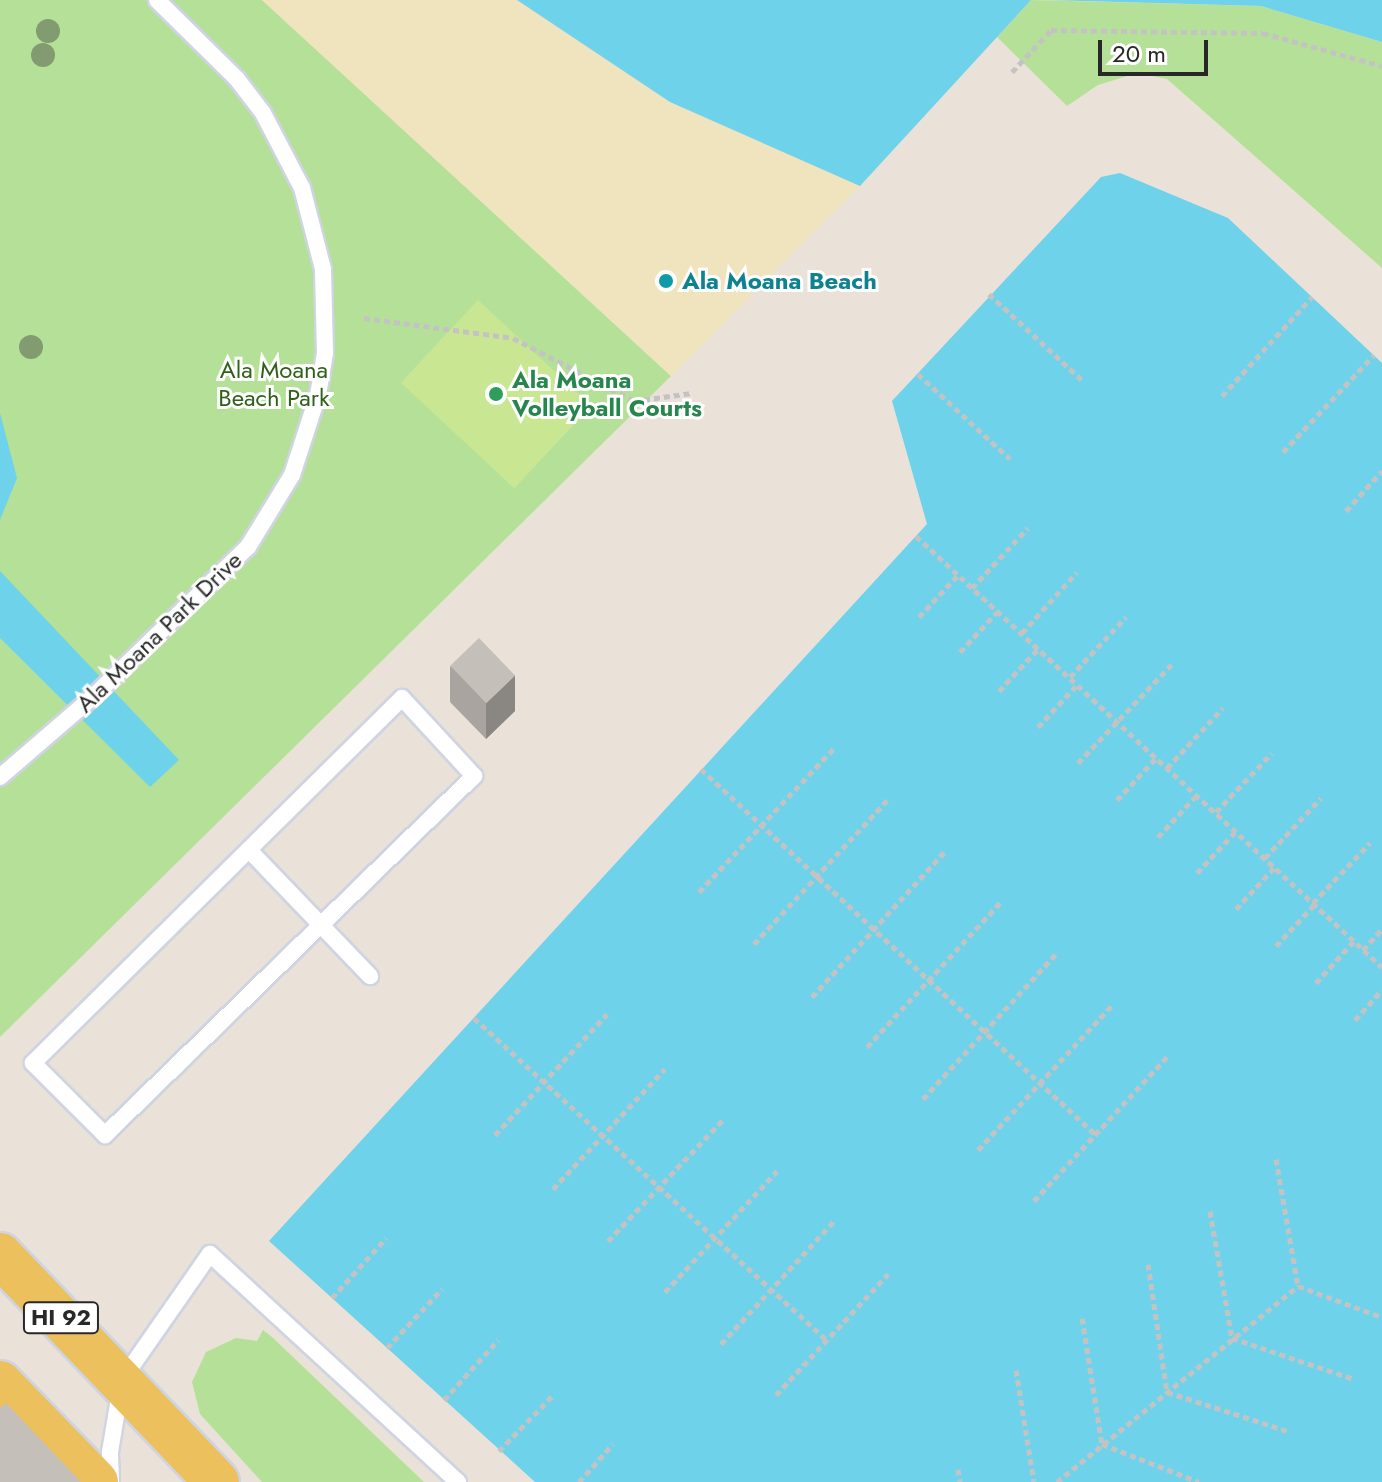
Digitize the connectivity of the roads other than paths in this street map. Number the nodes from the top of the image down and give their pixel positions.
1 (157, 0) edge
2 (0, 777) edge
3 (249, 850) junction
4 (320, 924) junction
5 (370, 976) dead end
6 (0, 1255) edge
7 (122, 1380) junction
8 (0, 1383) edge
9 (96, 1482) edge
10 (111, 1482) edge
11 (217, 1482) edge
12 (458, 1482) edge

1 - 2 lane, Ala Moana Park Drive
3 - 4 lane
3 - 4 lane
3 - 4 lane
4 - 5 lane
6 - 7 main road, HI 92
7 - 10 lane
7 - 11 main road, HI 92
7 - 12 lane
8 - 9 main road

